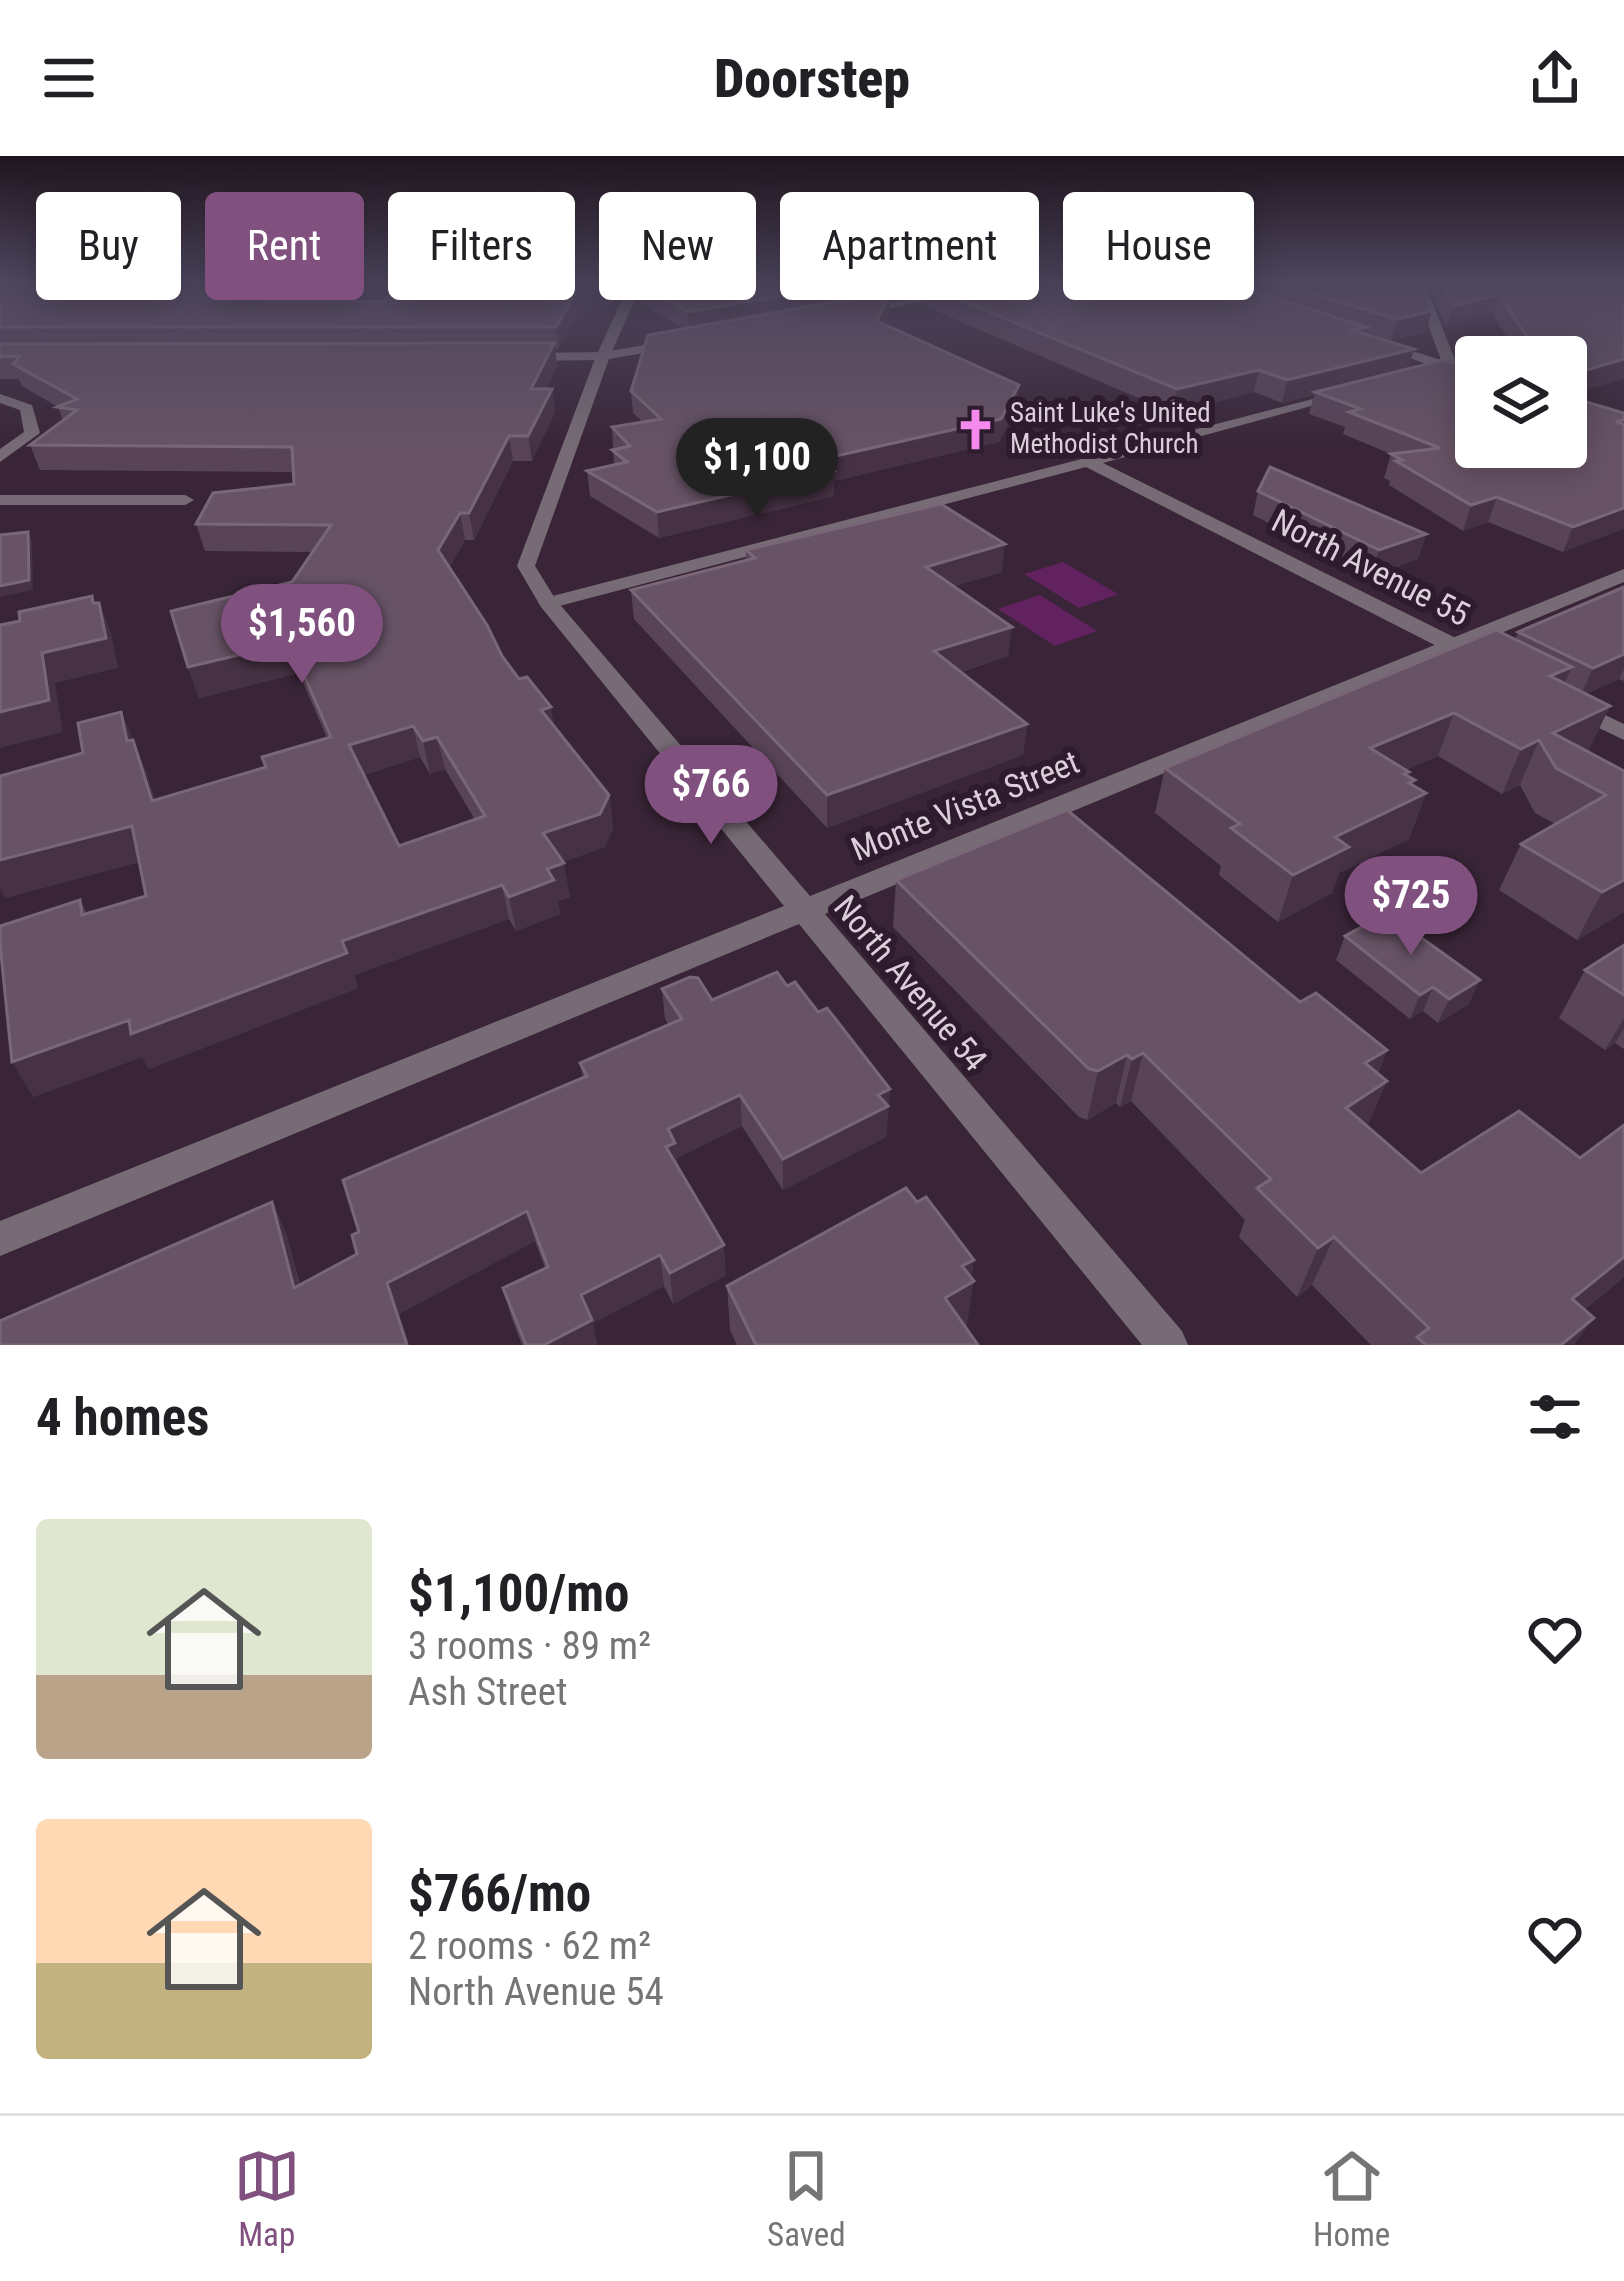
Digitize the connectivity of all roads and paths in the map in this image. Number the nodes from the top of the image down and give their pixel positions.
1 (612, 336) edge
2 (1439, 336) edge
3 (697, 340) edge
4 (1368, 341) edge
5 (510, 356) edge
6 (603, 356) junction
7 (1451, 368) junction
8 (1455, 369) edge
9 (1408, 379) edge
10 (1365, 390) edge
11 (0, 398) edge
12 (0, 457) edge
13 (1088, 462) junction
14 (0, 500) edge
15 (185, 500) dead end
16 (1624, 575) edge
17 (548, 603) junction
18 (1453, 645) junction
19 (1491, 664) edge
20 (1548, 694) edge
21 (1624, 733) edge
22 (802, 910) junction
23 (0, 1239) edge
24 (1168, 1345) edge

1 - 6 street, North Avenue 54
2 - 7 street
3 - 6 street
4 - 7 street
5 - 6 street
6 - 17 street, North Avenue 54
7 - 8 street
7 - 9 street
10 - 13 street
11 - 12 street
13 - 17 street
13 - 18 street, North Avenue 55
14 - 15 street
16 - 18 street, Monte Vista Street
17 - 22 street, North Avenue 54
18 - 19 street, North Avenue 55
18 - 22 street, Monte Vista Street
20 - 21 street
22 - 23 street, Monte Vista Street
22 - 24 street, North Avenue 54

